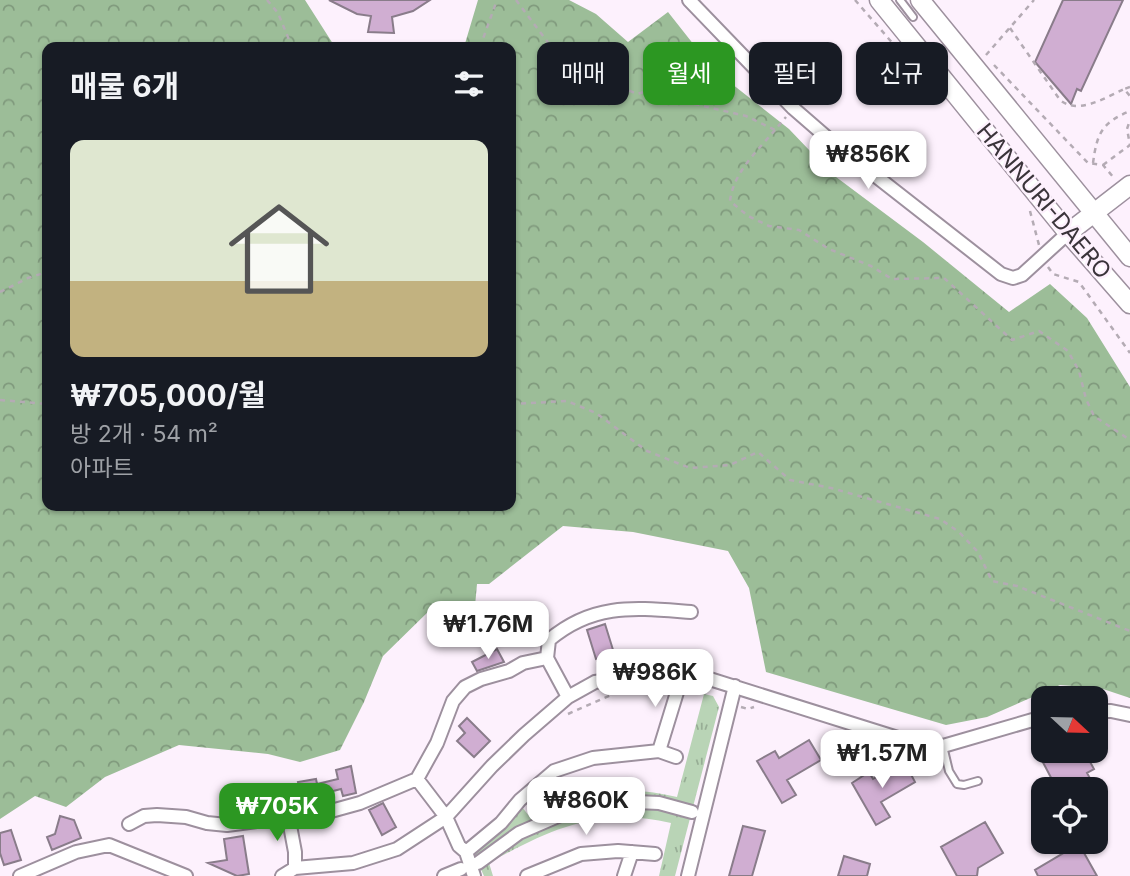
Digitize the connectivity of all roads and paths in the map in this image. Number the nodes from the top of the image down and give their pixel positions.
1 (267, 0) edge
2 (497, 0) edge
3 (516, 0) edge
4 (689, 0) edge
5 (855, 0) edge
6 (879, 0) edge
7 (900, 0) edge
8 (1034, 0) edge
9 (917, 8) edge
10 (1010, 28) junction
11 (290, 42) edge
12 (482, 42) edge
13 (892, 42) edge
14 (985, 56) dead end
15 (994, 65) dead end
16 (1130, 87) edge
17 (1124, 89) junction
18 (1130, 96) edge
19 (793, 108) junction
20 (1130, 111) edge
21 (1130, 120) edge
22 (775, 130) junction
23 (1130, 145) edge
24 (1093, 163) junction
25 (1103, 165) junction
26 (1127, 187) edge
27 (1023, 202) dead end
28 (1093, 213) junction
29 (1068, 233) junction
30 (1042, 257) junction
31 (1130, 257) edge
32 (42, 274) edge
33 (0, 292) edge
34 (1130, 304) edge
35 (1130, 353) edge
36 (0, 400) edge
37 (42, 404) edge
38 (516, 404) edge
39 (1130, 440) edge
40 (691, 612) dead end
41 (1130, 631) edge
42 (547, 658) junction
43 (682, 676) junction
44 (735, 686) junction
45 (568, 697) junction
46 (1108, 711) edge
47 (1130, 715) edge
48 (1031, 720) edge
49 (943, 746) junction
50 (659, 751) junction
51 (676, 757) dead end
52 (417, 779) junction
53 (978, 781) dead end
54 (692, 812) dead end
55 (288, 815) junction
56 (446, 817) junction
57 (129, 824) dead end
58 (466, 852) junction
59 (632, 852) junction
60 (655, 854) dead end
61 (478, 863) dead end
62 (295, 868) junction
63 (461, 869) dead end
64 (552, 871) edge
65 (20, 876) edge
66 (186, 876) edge
67 (282, 876) edge
68 (444, 876) edge
69 (474, 876) edge
70 (527, 876) edge
71 (624, 876) edge
72 (688, 876) edge

1 - 11 path
2 - 12 path
3 - 22 path
4 - 19 street
5 - 13 path
6 - 29 street, HANNURI-DAERO
7 - 9 lane
8 - 10 path
9 - 28 street, HANNURI-DAERO
10 - 14 path
10 - 17 path
15 - 24 path
16 - 17 path
17 - 18 path
19 - 22 path
19 - 30 street
20 - 24 path
21 - 23 path
22 - 39 path
23 - 25 path
24 - 25 path
25 - 26 path
26 - 28 street
27 - 30 path
28 - 29 street
28 - 31 street, HANNURI-DAERO
29 - 30 street
29 - 34 street, HANNURI-DAERO
30 - 35 path
32 - 33 path
36 - 37 path
38 - 41 path
40 - 42 street
42 - 45 street
42 - 52 street
43 - 44 street
43 - 45 street
43 - 50 street
44 - 49 street
44 - 72 street
45 - 56 street
46 - 47 street
48 - 49 street
49 - 53 lane
50 - 51 street
50 - 58 street
52 - 55 street
52 - 56 street
54 - 61 street
55 - 57 street
55 - 62 street
56 - 58 street
56 - 62 street
58 - 69 street
59 - 60 street
59 - 64 street
59 - 71 street
62 - 67 street
63 - 68 street
64 - 70 street
65 - 66 street

